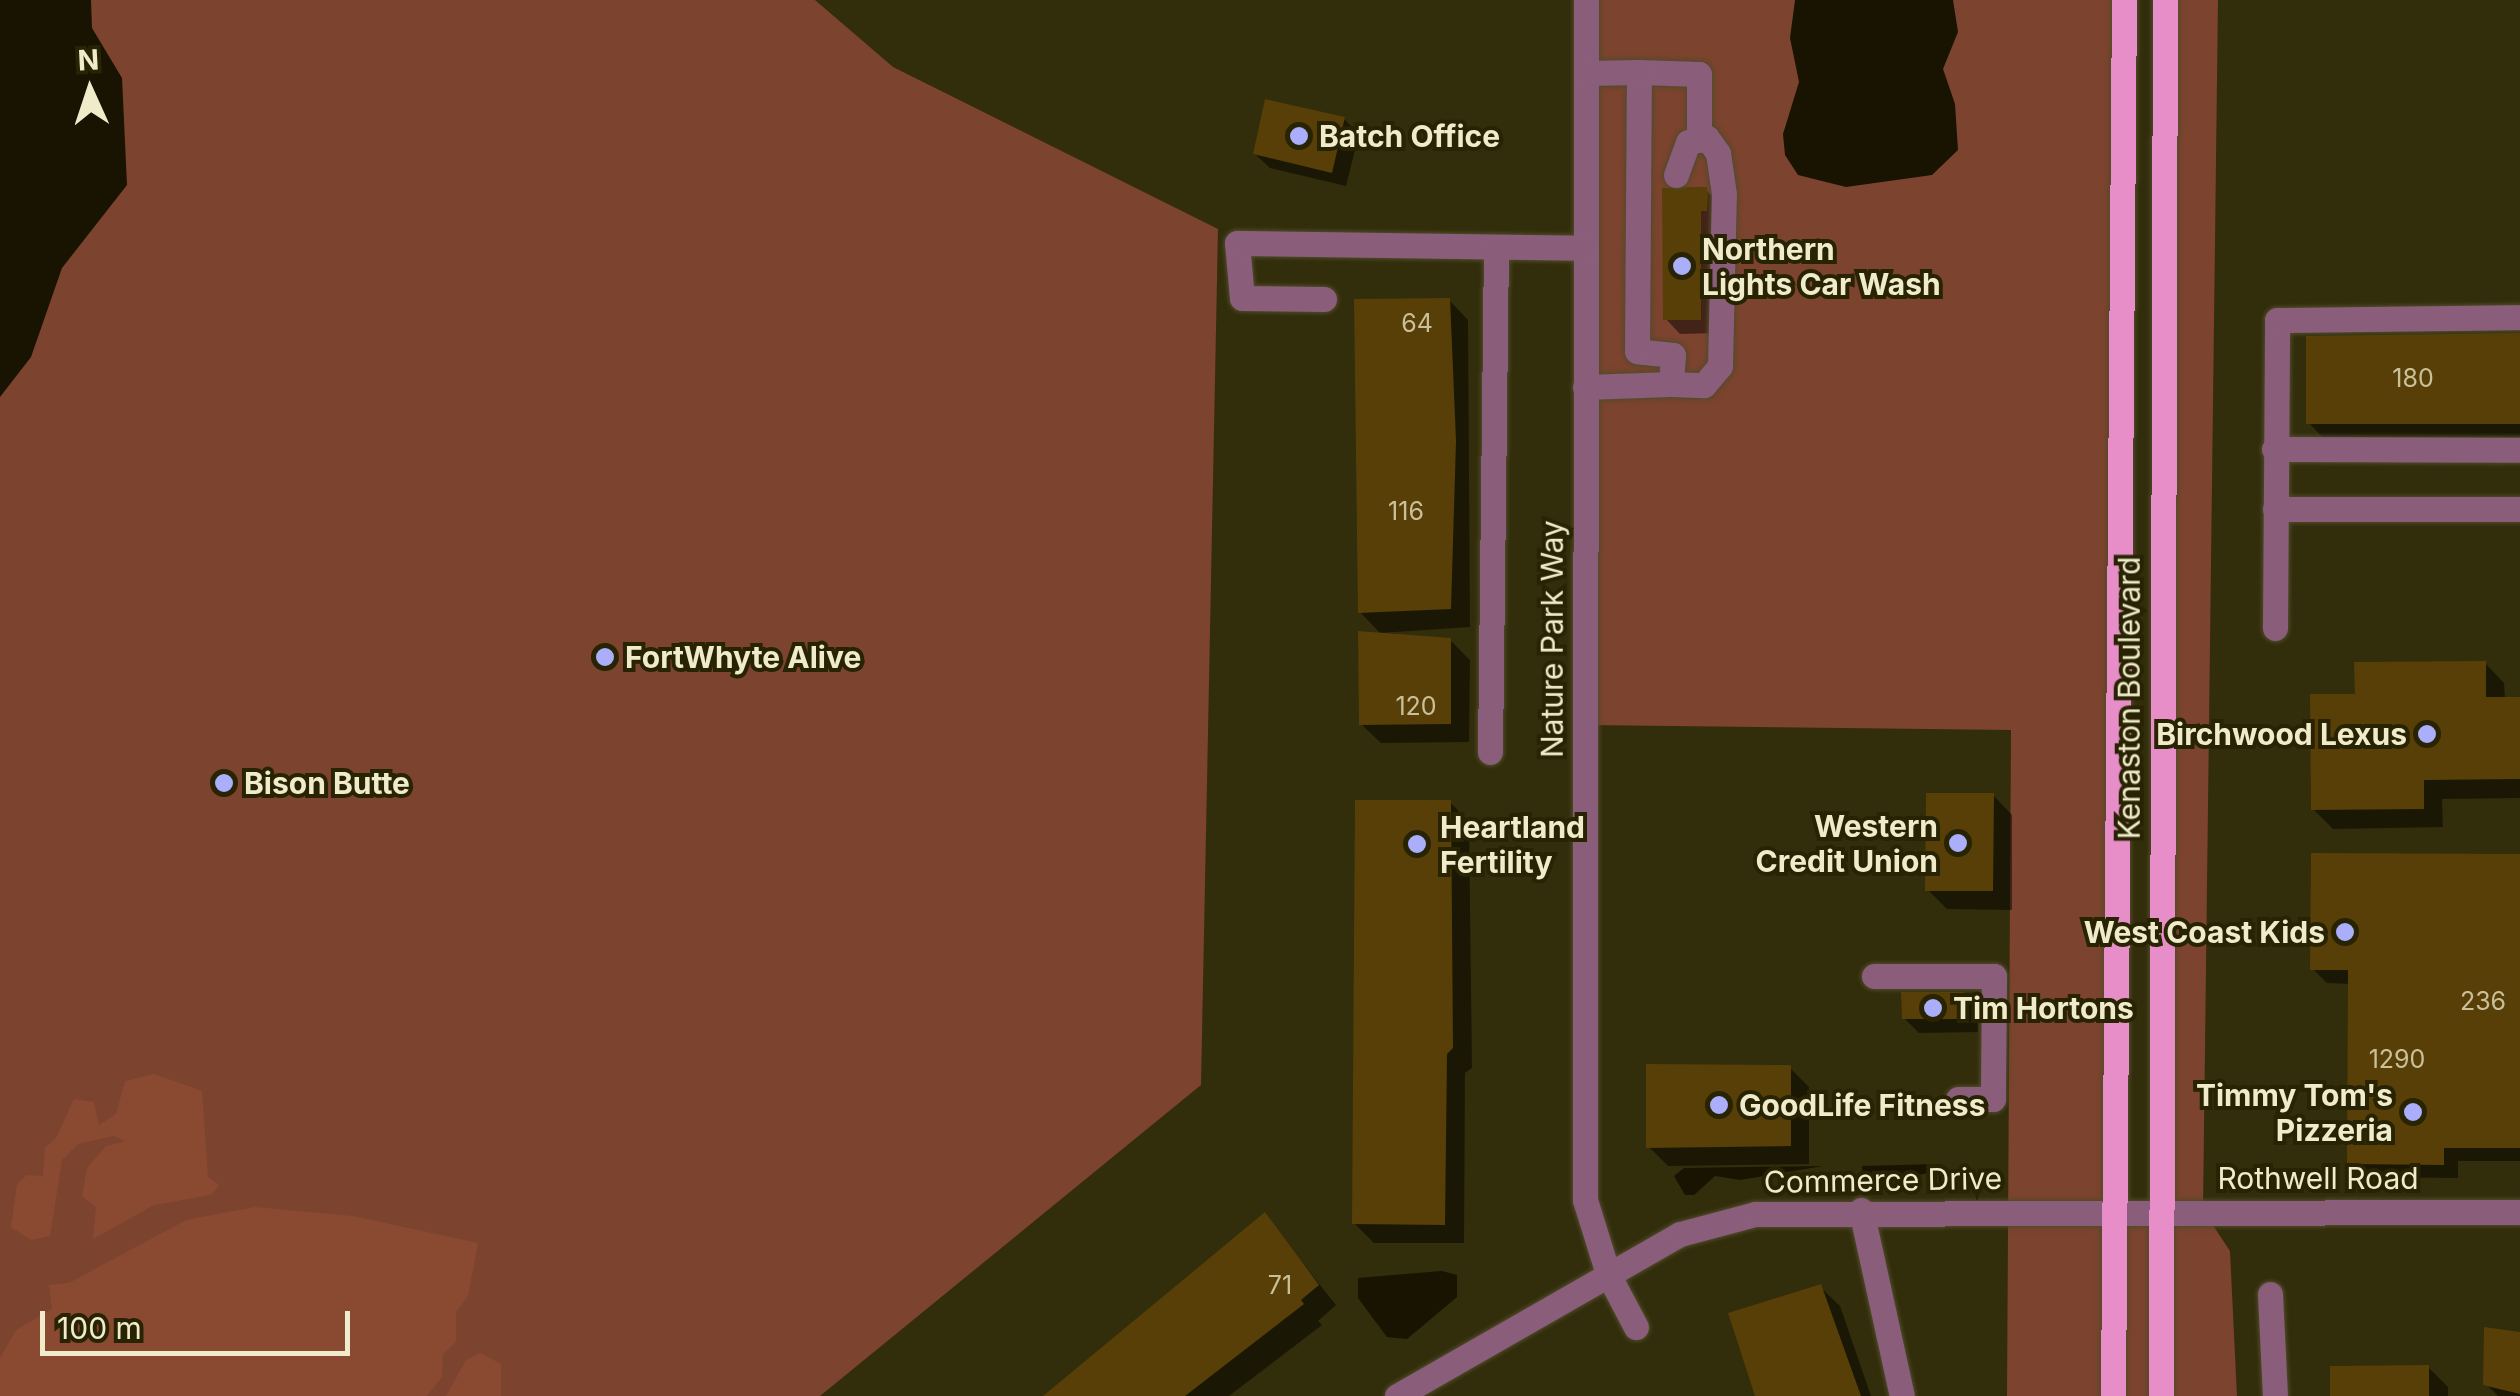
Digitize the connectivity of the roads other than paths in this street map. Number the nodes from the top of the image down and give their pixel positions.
1 (1586, 0) edge
2 (2124, 0) edge
3 (2165, 0) edge
4 (1639, 72) junction
5 (1586, 73) junction
6 (1698, 140) junction
7 (1676, 176) dead end
8 (1496, 247) junction
9 (1586, 248) junction
10 (1324, 299) dead end
11 (2520, 317) edge
12 (1672, 384) junction
13 (1585, 387) junction
14 (2274, 449) junction
15 (2520, 450) edge
16 (2274, 508) junction
17 (2520, 509) edge
18 (2275, 628) dead end
19 (1490, 752) dead end
20 (1874, 976) dead end
21 (1958, 1099) dead end
22 (1860, 1210) junction
23 (2116, 1210) junction
24 (2157, 1210) junction
25 (2520, 1212) edge
26 (1608, 1274) junction
27 (2270, 1294) dead end
28 (1636, 1328) dead end
29 (1427, 1386) edge
30 (1397, 1396) edge
31 (1902, 1396) edge
32 (2113, 1396) edge
33 (2161, 1396) edge
34 (2275, 1396) edge

1 - 5 street, Nature Park Way
2 - 23 main road, Kenaston Boulevard
3 - 24 main road, Kenaston Boulevard
4 - 5 street
4 - 6 street
4 - 12 street
5 - 9 street, Nature Park Way
6 - 7 street
6 - 12 street
8 - 9 street
8 - 10 street
8 - 19 street
9 - 13 street, Nature Park Way
11 - 14 street
12 - 13 street
13 - 26 street, Nature Park Way
14 - 15 street
14 - 16 street
16 - 17 street
16 - 18 street
20 - 21 street
22 - 23 street, Commerce Drive
22 - 26 street, Commerce Drive
22 - 31 street
23 - 24 street, Rothwell Road
23 - 32 main road, Kenaston Boulevard
24 - 25 street, Rothwell Road
24 - 33 main road, Kenaston Boulevard
26 - 28 street, Nature Park Way
26 - 29 street, Commerce Drive
27 - 34 street
29 - 30 street, Commerce Drive

